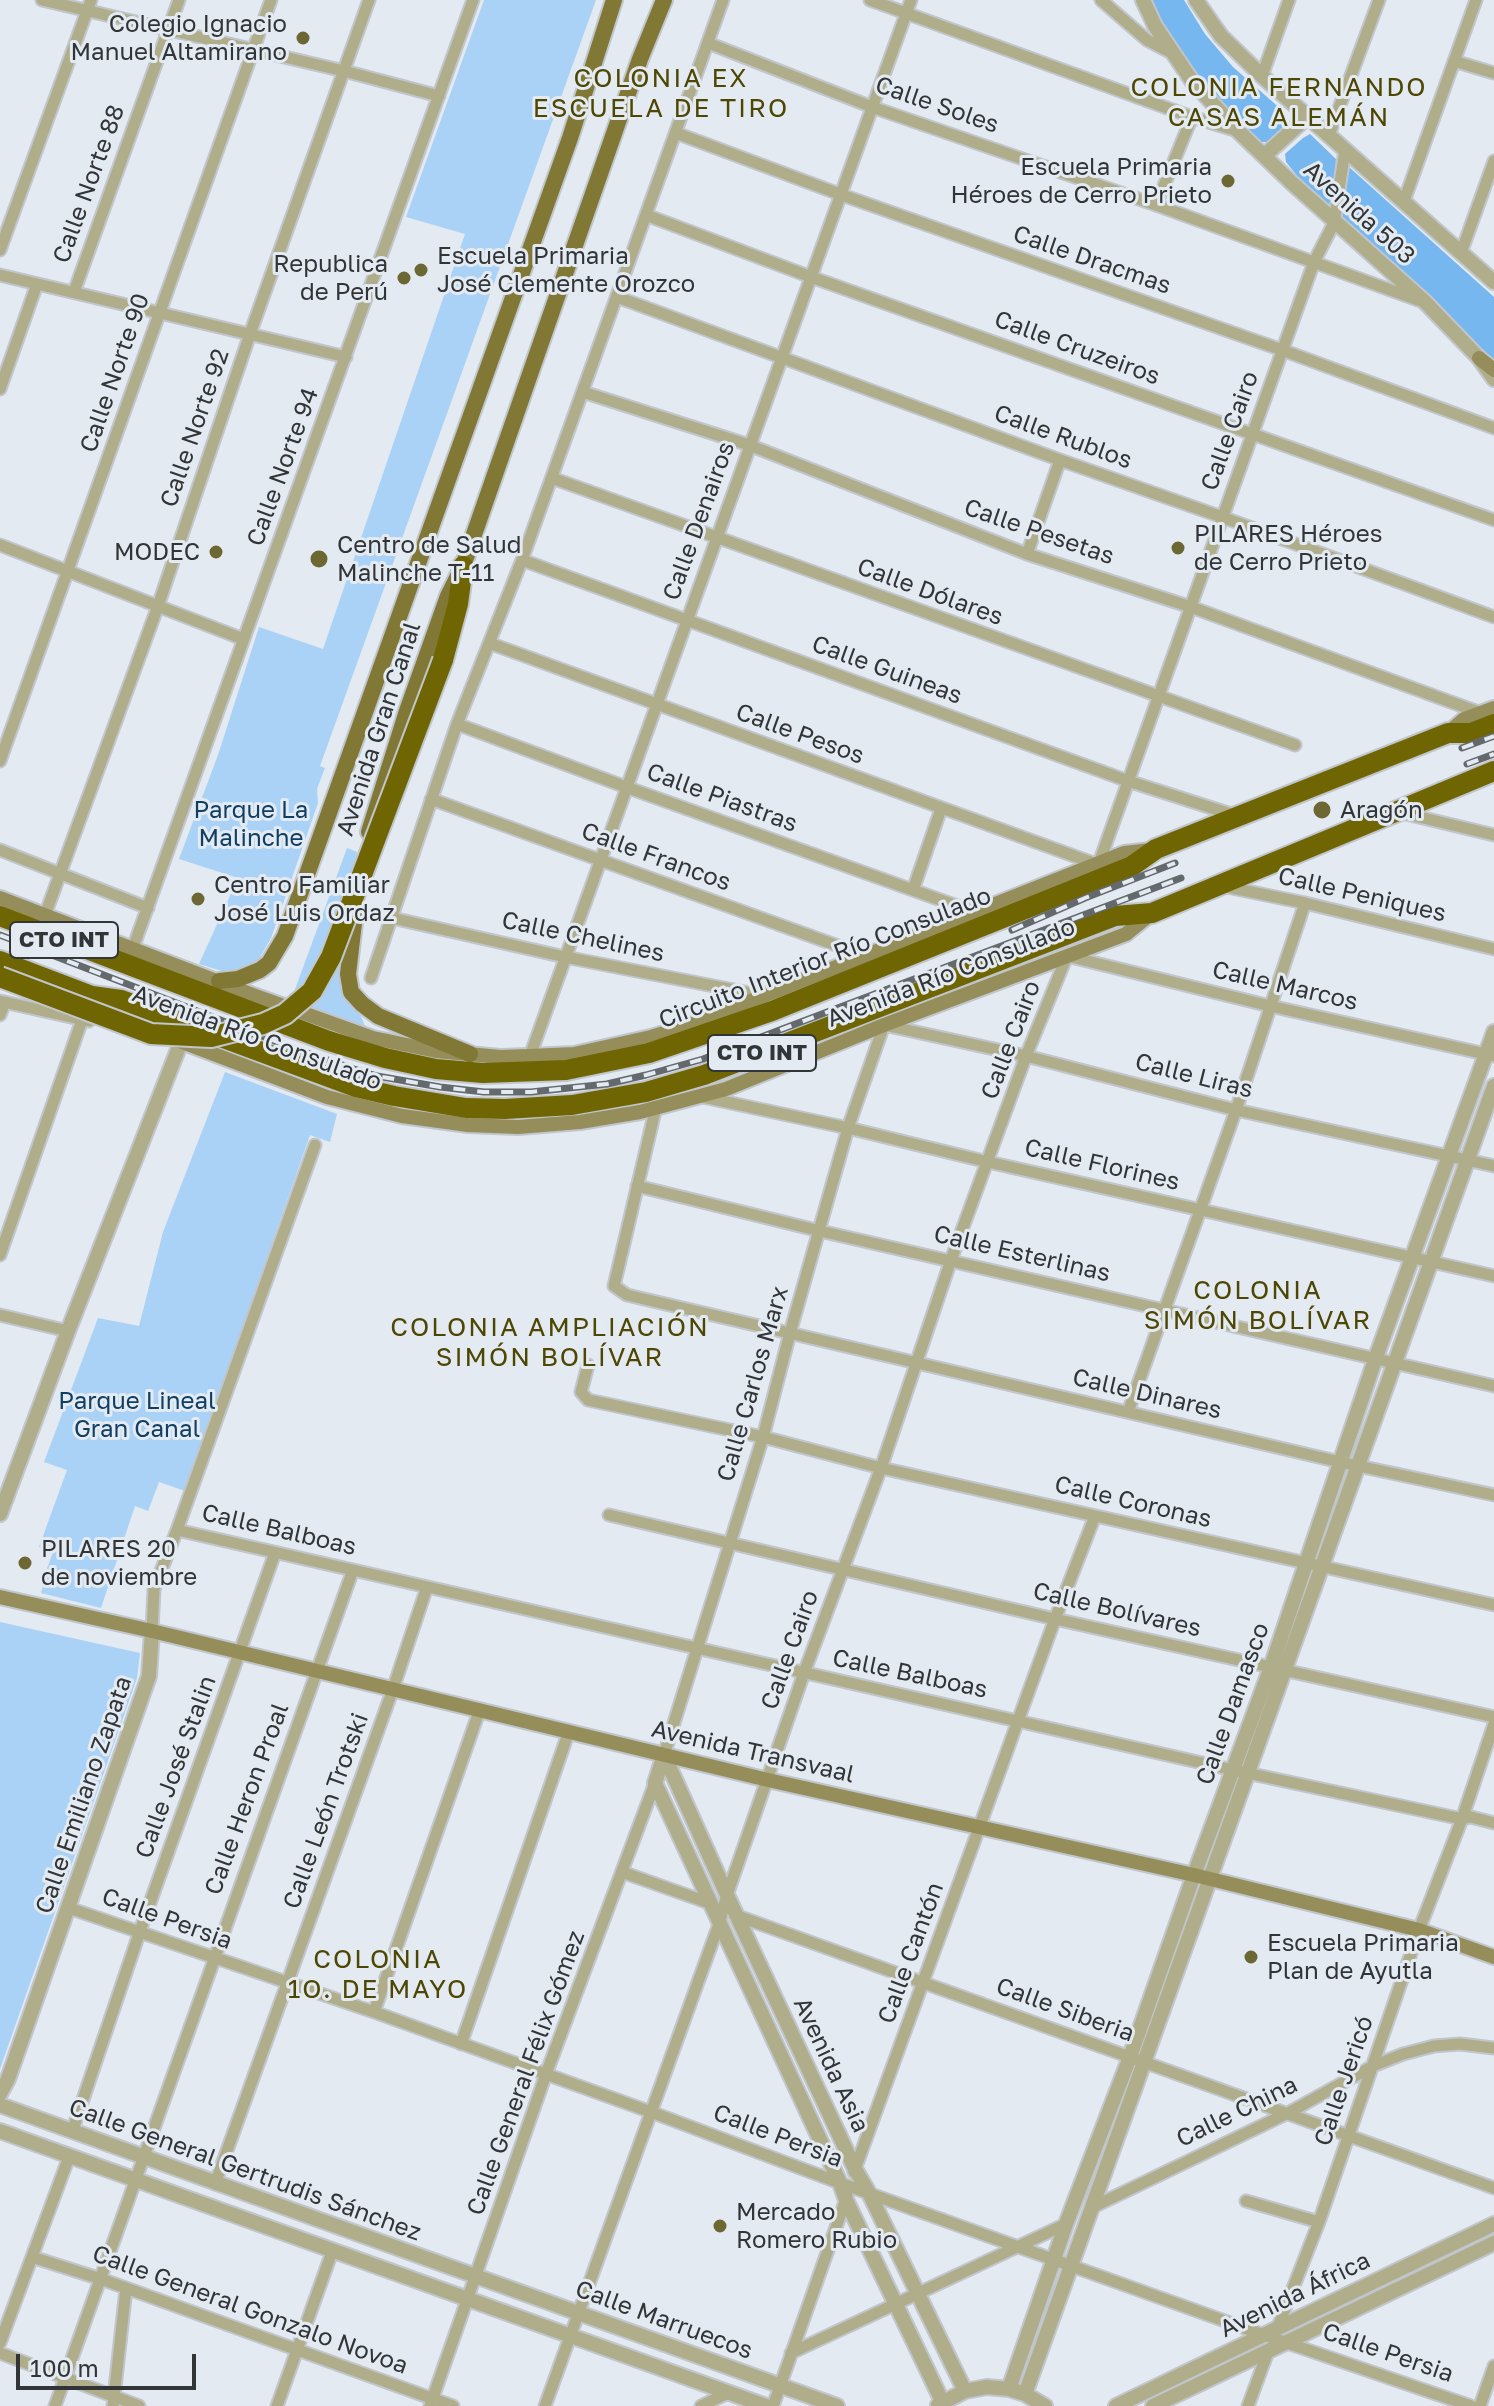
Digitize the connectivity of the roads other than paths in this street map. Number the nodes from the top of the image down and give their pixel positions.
1 (42, 0) edge
2 (179, 0) edge
3 (271, 0) edge
4 (369, 0) edge
5 (473, 0) edge
6 (614, 0) edge
7 (664, 0) edge
8 (723, 0) edge
9 (870, 0) edge
10 (911, 0) edge
11 (1101, 0) edge
12 (1143, 0) edge
13 (1289, 0) edge
14 (1379, 0) edge
15 (1476, 0) edge
16 (1197, 1) edge
17 (89, 5) edge
18 (906, 13) junction
19 (168, 30) junction
20 (708, 43) junction
21 (254, 50) junction
22 (1172, 53) junction
23 (1454, 61) junction
24 (344, 71) junction
25 (1494, 73) edge
26 (1262, 76) junction
27 (439, 96) junction
28 (872, 107) junction
29 (1308, 116) junction
30 (1192, 117) junction
31 (1238, 131) junction
32 (676, 133) junction
33 (1329, 135) junction
34 (1345, 150) junction
35 (1264, 156) junction
36 (1494, 161) edge
37 (842, 195) junction
38 (1404, 201) junction
39 (1156, 205) junction
40 (646, 215) junction
41 (1334, 223) junction
42 (0, 250) edge
43 (1461, 253) junction
44 (1314, 262) junction
45 (0, 275) edge
46 (811, 277) junction
47 (1494, 282) edge
48 (37, 284) junction
49 (74, 292) junction
50 (617, 297) junction
51 (1425, 302) junction
52 (159, 314) junction
53 (250, 334) junction
54 (1282, 350) junction
55 (346, 357) junction
56 (782, 358) junction
57 (1479, 358) junction
58 (1494, 370) edge
59 (1494, 379) edge
60 (0, 389) edge
61 (583, 392) junction
62 (1494, 428) edge
63 (1253, 433) junction
64 (749, 445) junction
65 (1060, 460) junction
66 (552, 478) junction
67 (1222, 517) junction
68 (1494, 520) edge
69 (717, 539) junction
70 (0, 545) edge
71 (1027, 554) junction
72 (522, 560) junction
73 (463, 566) junction
74 (69, 571) junction
75 (158, 606) junction
76 (1191, 607) junction
77 (1494, 617) edge
78 (687, 620) junction
79 (243, 639) junction
80 (489, 643) junction
81 (1157, 697) junction
82 (658, 706) junction
83 (1490, 715) edge
84 (457, 724) junction
85 (1295, 745) dead end
86 (0, 761) edge
87 (1494, 771) edge
88 (1128, 781) junction
89 (626, 787) junction
90 (431, 799) junction
91 (941, 809) junction
92 (1393, 811) junction
93 (1239, 817) junction
94 (1494, 835) edge
95 (1156, 849) junction
96 (0, 850) edge
97 (600, 860) junction
98 (1098, 863) junction
99 (59, 874) junction
100 (1219, 885) junction
101 (913, 890) junction
102 (0, 898) edge
103 (1305, 903) junction
104 (148, 908) junction
105 (974, 912) junction
106 (1152, 913) junction
107 (45, 915) junction
108 (0, 916) edge
109 (392, 918) junction
110 (133, 948) junction
111 (1494, 949) edge
112 (867, 956) junction
113 (1067, 956) junction
114 (565, 957) junction
115 (0, 961) edge
116 (0, 977) edge
117 (371, 978) dead end
118 (219, 981) junction
119 (92, 996) junction
120 (765, 996) junction
121 (2, 1001) edge
122 (250, 1002) junction
123 (1270, 1006) junction
124 (0, 1015) edge
125 (82, 1020) junction
126 (302, 1022) junction
127 (884, 1025) junction
128 (1494, 1032) edge
129 (181, 1042) junction
130 (232, 1052) junction
131 (470, 1054) junction
132 (530, 1056) junction
133 (1026, 1056) junction
134 (1490, 1056) edge
135 (284, 1071) junction
136 (1494, 1086) edge
137 (701, 1096) junction
138 (656, 1107) junction
139 (1236, 1110) junction
140 (848, 1128) junction
141 (315, 1145) dead end
142 (1450, 1156) junction
143 (1467, 1160) junction
144 (988, 1162) junction
145 (1494, 1166) edge
146 (637, 1186) junction
147 (1201, 1210) junction
148 (820, 1231) junction
149 (0, 1255) edge
150 (1413, 1258) junction
151 (951, 1260) junction
152 (1431, 1262) junction
153 (1494, 1276) edge
154 (1165, 1309) junction
155 (0, 1315) edge
156 (68, 1331) junction
157 (790, 1333) junction
158 (1375, 1360) junction
159 (917, 1363) junction
160 (1395, 1364) junction
161 (588, 1365) dead end
162 (1494, 1386) edge
163 (1128, 1412) junction
164 (763, 1437) junction
165 (1340, 1462) junction
166 (1356, 1466) junction
167 (881, 1468) junction
168 (1494, 1495) edge
169 (0, 1514) edge
170 (609, 1515) dead end
171 (1095, 1516) junction
172 (177, 1530) junction
173 (731, 1542) junction
174 (275, 1553) junction
175 (1306, 1564) junction
176 (1321, 1567) junction
177 (842, 1569) junction
178 (353, 1570) junction
179 (427, 1587) junction
180 (0, 1597) edge
181 (1494, 1605) edge
182 (1055, 1619) junction
183 (152, 1631) junction
184 (697, 1649) junction
185 (240, 1654) junction
186 (1278, 1668) junction
187 (316, 1672) junction
188 (804, 1673) junction
189 (393, 1689) junction
190 (480, 1709) junction
191 (1494, 1717) edge
192 (1019, 1720) junction
193 (1494, 1724) edge
194 (569, 1731) junction
195 (664, 1755) junction
196 (1241, 1771) junction
197 (768, 1780) junction
198 (655, 1783) junction
199 (1462, 1819) junction
200 (1494, 1823) edge
201 (980, 1826) junction
202 (622, 1872) junction
203 (1194, 1875) junction
204 (1209, 1879) junction
205 (708, 1903) junction
206 (69, 1908) junction
207 (723, 1909) junction
208 (738, 1917) junction
209 (1419, 1930) junction
210 (140, 1931) junction
211 (1494, 1957) edge
212 (213, 1958) junction
213 (923, 1983) junction
214 (288, 1984) junction
215 (374, 2012) junction
216 (461, 2044) junction
217 (1494, 2048) edge
218 (1130, 2057) junction
219 (1145, 2062) junction
220 (1373, 2066) junction
221 (546, 2074) junction
222 (0, 2094) edge
223 (0, 2105) edge
224 (651, 2112) junction
225 (1288, 2113) junction
226 (0, 2131) edge
227 (72, 2132) junction
228 (1348, 2136) junction
229 (69, 2157) junction
230 (142, 2158) junction
231 (855, 2169) junction
232 (136, 2180) junction
233 (215, 2184) junction
234 (1494, 2188) edge
235 (845, 2190) junction
236 (869, 2193) junction
237 (1246, 2201) dead end
238 (1093, 2207) junction
239 (1319, 2222) junction
240 (1066, 2224) junction
241 (1494, 2224) edge
242 (1494, 2243) edge
243 (1017, 2246) junction
244 (332, 2252) junction
245 (32, 2257) junction
246 (1055, 2259) junction
247 (1071, 2265) junction
248 (476, 2276) junction
249 (101, 2279) junction
250 (126, 2289) junction
251 (917, 2295) junction
252 (467, 2299) junction
253 (896, 2305) junction
254 (579, 2313) junction
255 (570, 2336) junction
256 (1274, 2338) junction
257 (0, 2343) edge
258 (298, 2349) junction
259 (0, 2353) edge
260 (791, 2353) junction
261 (1494, 2366) edge
262 (65, 2378) junction
263 (780, 2385) junction
264 (1009, 2389) junction
265 (965, 2391) junction
266 (730, 2392) junction
267 (1025, 2394) junction
268 (114, 2402) edge
269 (431, 2402) edge
270 (940, 2404) edge
271 (55, 2406) edge
272 (139, 2406) edge
273 (277, 2406) edge
274 (453, 2406) edge
275 (545, 2406) edge
276 (701, 2406) edge
277 (766, 2406) edge
278 (773, 2406) edge
279 (837, 2406) edge
280 (1045, 2406) edge
281 (1116, 2406) edge
282 (1153, 2406) edge
283 (1248, 2406) edge
284 (1471, 2406) edge
285 (1480, 2406) edge

1 - 17 street
2 - 19 street, Calle Norte 88
3 - 21 street, Calle Norte 90
4 - 24 street, Calle Norte 92
5 - 27 street, Calle Norte 94
6 - 118 main road, Avenida Gran Canal
7 - 73 main road, Avenida Gran Canal
8 - 20 street
9 - 18 street
10 - 18 street, Calle Denairos
11 - 22 street
12 - 22 street, Avenida 503
13 - 26 street
14 - 33 street
15 - 23 street
16 - 26 street, Avenida 503
17 - 19 street
17 - 42 street
18 - 28 street, Calle Denairos
18 - 30 street
19 - 21 street
19 - 49 street, Calle Norte 88
20 - 28 street, Calle Soles
20 - 32 street
21 - 24 street
21 - 52 street, Calle Norte 90
22 - 31 street, Avenida 503
23 - 25 street
23 - 38 street
24 - 27 street
24 - 53 street, Calle Norte 92
26 - 29 street, Avenida 503
27 - 55 street, Calle Norte 94
28 - 37 street, Calle Denairos
28 - 39 street, Calle Soles
29 - 33 street, Avenida 503
29 - 35 street
30 - 31 street
30 - 39 street
31 - 35 street, Avenida 503
32 - 37 street, Calle Dracmas
32 - 40 street
33 - 34 street, Avenida 503
34 - 38 street, Avenida 503
34 - 41 street, Calle Cairo
35 - 41 street, Avenida 503
36 - 43 street
37 - 46 street, Calle Denairos
37 - 54 street, Calle Dracmas
38 - 43 street, Avenida 503
39 - 44 street, Calle Soles
40 - 46 street, Calle Cruzeiros
40 - 50 street
41 - 44 street, Calle Cairo
41 - 51 street, Avenida 503
43 - 47 street, Avenida 503
44 - 51 street, Calle Soles
44 - 54 street, Calle Cairo
45 - 48 street
46 - 56 street, Calle Denairos
46 - 63 street, Calle Cruzeiros
48 - 49 street
48 - 60 street, Calle Norte 88
49 - 52 street
50 - 56 street, Calle Rublos
50 - 61 street
51 - 57 street, Avenida 503
52 - 53 street
52 - 74 street, Calle Norte 90
53 - 55 street
53 - 75 street, Calle Norte 92
54 - 62 street, Calle Dracmas
54 - 63 street, Calle Cairo
55 - 79 street, Calle Norte 94
56 - 64 street, Calle Denairos
56 - 65 street, Calle Rublos
57 - 58 main road
57 - 59 street, Avenida 503
61 - 64 street, Calle Pesetas
61 - 66 street
63 - 67 street, Calle Cairo
63 - 68 street, Calle Cruzeiros
64 - 69 street, Calle Denairos
64 - 71 street, Calle Pesetas
65 - 67 street, Calle Rublos
65 - 71 street
66 - 69 street, Calle Dólares
66 - 72 street
67 - 76 street, Calle Cairo
67 - 77 street, Calle Rublos
69 - 78 street, Calle Denairos
69 - 81 street, Calle Dólares
70 - 74 street
71 - 76 street, Calle Pesetas
72 - 78 street, Calle Guineas
72 - 80 street
73 - 116 highway, bridge
73 - 131 main road, Avenida Gran Canal
74 - 75 street
74 - 86 street, Calle Norte 90
75 - 79 street
75 - 99 street, Calle Norte 92
76 - 81 street, Calle Cairo
76 - 83 street, Calle Pesetas
78 - 82 street, Calle Denairos
78 - 88 street, Calle Guineas
79 - 104 street, Calle Norte 94
80 - 82 street, Calle Pesos
80 - 84 street
81 - 85 street, Calle Dólares
81 - 88 street, Calle Cairo
82 - 89 street, Calle Denairos
82 - 91 street, Calle Pesos
83 - 93 highway, Avenida Río Consulado / CTO INT
84 - 89 street, Calle Piastras
84 - 90 street
87 - 92 highway, Avenida Río Consulado / CTO INT
88 - 93 street, Calle Guineas
88 - 98 street, Calle Cairo
89 - 97 street, Calle Denairos
89 - 101 street, Calle Piastras
90 - 97 street, Calle Francos
90 - 109 street
91 - 98 street, Calle Pesos
91 - 101 street
92 - 94 street
92 - 100 highway, Avenida Río Consulado / CTO INT
93 - 95 highway, Avenida Río Consulado / CTO INT
95 - 98 main road, Avenida Río Consulado / CTO INT
95 - 126 highway, Circuito Interior Río Consulado / CTO INT
96 - 99 street
97 - 112 street, Calle Francos
97 - 114 street, Calle Denairos
98 - 105 main road, Avenida Río Consulado / CTO INT
99 - 104 street
99 - 107 street, Calle Norte 92
100 - 103 street, Calle Peniques
100 - 106 highway, Avenida Río Consulado / CTO INT
101 - 105 street, Calle Piastras
102 - 107 main road, Avenida Río Consulado / CTO INT
103 - 111 street, Calle Peniques
103 - 123 street
104 - 110 street, Calle Norte 94
105 - 112 main road, Avenida Río Consulado / CTO INT
106 - 113 main road, Avenida Río Consulado / CTO INT
106 - 135 highway, CTO INT
107 - 110 main road, Avenida Río Consulado / CTO INT
108 - 122 highway, Circuito Interior Río Consulado / CTO INT
109 - 114 street, Calle Chelines
109 - 117 street
110 - 118 main road, Avenida Río Consulado / CTO INT
112 - 120 main road, Avenida Río Consulado / CTO INT
113 - 123 street, Calle Marcos
113 - 127 main road, Avenida Río Consulado / CTO INT
113 - 133 street, Calle Cairo
114 - 120 street, Calle Chelines
114 - 132 street, Calle Denairos
115 - 119 highway, Avenida Río Consulado / CTO INT
118 - 122 main road, Avenida Río Consulado / CTO INT
119 - 129 main road, Avenida Río Consulado / CTO INT
119 - 130 highway, CTO INT
120 - 132 main road, Avenida Río Consulado / CTO INT
121 - 124 street
121 - 125 street
122 - 126 highway, Circuito Interior Río Consulado / CTO INT
123 - 134 street, Calle Marcos
123 - 139 street
125 - 129 street
125 - 149 street
126 - 131 main road, Avenida Río Consulado / CTO INT
127 - 133 street, Calle Liras
127 - 137 main road, Avenida Río Consulado / CTO INT
127 - 140 street, Calle Carlos Marx
128 - 134 street, Calle Damasco
129 - 130 main road, Avenida Río Consulado / CTO INT
129 - 156 street
130 - 135 highway, CTO INT
131 - 132 main road, Avenida Río Consulado / CTO INT
133 - 139 street, Calle Liras
133 - 144 street, Calle Cairo
134 - 142 street, Calle Damasco
135 - 138 main road, Avenida Río Consulado / CTO INT
136 - 143 street, Calle Damasco
137 - 138 main road, Avenida Río Consulado / CTO INT
137 - 140 street, Calle Florines
138 - 146 street
139 - 142 street, Calle Liras
139 - 147 street
140 - 144 street, Calle Florines
140 - 148 street, Calle Carlos Marx
141 - 172 street, Calle Emiliano Zapata
142 - 143 street, Calle Liras
142 - 150 street, Calle Damasco
143 - 145 street, Calle Liras
143 - 152 street, Calle Damasco
144 - 147 street, Calle Florines
144 - 151 street, Calle Cairo
146 - 148 street, Calle Esterlinas
146 - 157 street, Calle Dinares
147 - 150 street, Calle Florines
147 - 154 street
148 - 151 street, Calle Esterlinas
148 - 157 street, Calle Carlos Marx
150 - 152 street, Calle Florines
150 - 158 street, Calle Damasco
151 - 154 street, Calle Esterlinas
151 - 159 street, Calle Cairo
152 - 153 street, Calle Florines
152 - 160 street, Calle Damasco
154 - 158 street, Calle Esterlinas
154 - 163 street
155 - 156 street
156 - 169 street
157 - 159 street, Calle Dinares
157 - 164 street, Calle Carlos Marx
158 - 160 street, Calle Esterlinas
158 - 165 street, Calle Damasco
159 - 163 street, Calle Dinares
159 - 167 street, Calle Cairo
160 - 162 street, Calle Esterlinas
160 - 166 street, Calle Damasco
161 - 164 street, Calle Coronas
163 - 165 street, Calle Dinares
164 - 167 street, Calle Coronas
164 - 173 street, Calle Carlos Marx
165 - 166 street, Calle Dinares
165 - 175 street, Calle Damasco
166 - 168 street, Calle Dinares
166 - 176 street, Calle Damasco
167 - 171 street, Calle Coronas
167 - 177 street, Calle Cairo
170 - 173 street, Calle Bolívares
171 - 175 street, Calle Coronas
171 - 182 street, Calle Cantón
172 - 174 street, Calle Balboas
172 - 183 street, Calle Emiliano Zapata
173 - 177 street, Calle Bolívares
173 - 184 street, Calle Carlos Marx
174 - 178 street, Calle Balboas
174 - 185 street, Calle José Stalin
175 - 176 street, Calle Coronas
175 - 186 street, Calle Damasco
176 - 181 street, Calle Coronas
176 - 186 street, Calle Damasco
177 - 182 street, Calle Bolívares
177 - 188 street, Calle Cairo
178 - 179 street, Calle Balboas
178 - 187 street, Calle Heron Proal
179 - 184 street, Calle Balboas
179 - 189 street, Calle León Trotski
180 - 183 main road, Avenida Transvaal
182 - 186 street, Calle Bolívares
182 - 192 street, Calle Cantón
183 - 185 main road, Avenida Transvaal
183 - 206 street, Calle Emiliano Zapata
184 - 188 street, Calle Balboas
184 - 195 street, Calle Carlos Marx
185 - 187 main road, Avenida Transvaal
185 - 210 street, Calle José Stalin
186 - 191 street, Calle Bolívares
186 - 196 street, Calle Damasco
187 - 189 main road, Avenida Transvaal
187 - 212 street, Calle Heron Proal
188 - 192 street, Calle Balboas
188 - 197 street, Calle Cairo
189 - 190 main road, Avenida Transvaal
189 - 214 street, Calle León Trotski
190 - 194 main road, Avenida Transvaal
190 - 215 street
192 - 196 street, Calle Balboas
192 - 201 street, Calle Cantón
193 - 199 street, Calle Jericó
194 - 195 main road, Avenida Transvaal
194 - 216 street
195 - 197 main road, Avenida Transvaal
195 - 198 street, Calle General Félix Gómez
195 - 207 street, Avenida Asia
196 - 199 street, Calle Balboas
196 - 203 street, Calle Damasco
196 - 204 street, Calle Damasco
197 - 201 main road, Avenida Transvaal
197 - 207 street, Calle Cairo
198 - 202 street, Calle General Félix Gómez
198 - 205 street, Avenida Asia
199 - 200 street, Calle Balboas
199 - 209 street, Calle Jericó
201 - 203 main road, Avenida Transvaal
201 - 213 street, Calle Cantón
202 - 205 street
202 - 221 street, Calle General Félix Gómez
203 - 204 main road, Avenida Transvaal
203 - 218 street, Calle Damasco
204 - 209 main road, Avenida Transvaal
204 - 219 street, Calle Damasco
205 - 207 street, Avenida Asia
206 - 210 street, Calle Persia
206 - 222 street, Calle Emiliano Zapata
207 - 208 street, Avenida Asia
207 - 224 street, Calle Cairo
207 - 235 street, Avenida Asia
208 - 213 street, Calle Siberia
208 - 231 street, Avenida Asia
209 - 211 main road, Avenida Transvaal
209 - 220 street, Calle Jericó
210 - 212 street, Calle Persia
210 - 227 street, Calle José Stalin
212 - 214 street, Calle Persia
212 - 230 street, Calle Heron Proal
213 - 218 street, Calle Siberia
213 - 231 street, Calle Cantón
214 - 215 street, Calle Persia
214 - 233 street, Calle León Trotski
215 - 216 street, Calle Persia
216 - 221 street, Calle Persia
217 - 220 street, Calle China
218 - 219 street, Calle Siberia
218 - 240 street, Calle Damasco
219 - 225 street, Calle Siberia
219 - 238 street, Calle Damasco
220 - 225 street, Calle China
220 - 228 street, Calle Jericó
221 - 224 street, Calle Persia
221 - 248 street, Calle General Félix Gómez
223 - 227 street, Calle General Gertrudis Sánchez
224 - 235 street, Calle Persia
224 - 254 street, Calle Cairo
225 - 228 street, Calle Siberia
225 - 238 street, Calle China
226 - 229 street, Calle General Gertrudis Sánchez
227 - 230 street, Calle General Gertrudis Sánchez
228 - 234 street, Calle Siberia
228 - 239 street, Calle Jericó
229 - 232 street, Calle General Gertrudis Sánchez
229 - 245 street
230 - 232 street, Calle Heron Proal
230 - 233 street, Calle General Gertrudis Sánchez
231 - 235 street, Calle Cantón
231 - 236 street, Avenida Asia
232 - 244 street, Calle General Gertrudis Sánchez
232 - 249 street, Calle Heron Proal
233 - 248 street, Calle General Gertrudis Sánchez
235 - 236 street, Calle Persia
235 - 253 street, Avenida Asia
235 - 260 street, Calle Cantón
236 - 243 street, Calle Persia
236 - 251 street, Avenida Asia
237 - 239 street
238 - 247 street, Calle Damasco
239 - 256 street, Calle Jericó
240 - 243 street
240 - 246 street, Calle Damasco
241 - 256 street, Avenida África
242 - 256 street, Avenida África
243 - 246 street, Calle Persia
243 - 251 street
244 - 252 street, Calle General Gertrudis Sánchez
244 - 258 street
245 - 249 street, Calle General Gonzalo Novoa
245 - 257 street
246 - 247 street, Calle Persia
246 - 264 street, Calle Damasco
247 - 256 street, Calle Persia
247 - 267 street, Calle Damasco
248 - 252 street, Calle General Félix Gómez
248 - 254 street, Calle Marruecos
249 - 250 street, Calle General Gonzalo Novoa
249 - 262 street, Calle Heron Proal
250 - 258 street, Calle General Gonzalo Novoa
250 - 268 street
251 - 253 street
251 - 265 street, Avenida Asia
252 - 255 street, Calle Marruecos
252 - 269 street, Calle General Félix Gómez
253 - 260 street
253 - 270 street, Avenida Asia
254 - 255 street, Calle Cairo
254 - 263 street, Calle Marruecos
255 - 266 street, Calle Marruecos
255 - 275 street, Calle Cairo
256 - 281 street, Avenida África
256 - 282 street, Avenida África
256 - 283 street, Calle Jericó
256 - 284 street, Calle Persia
258 - 269 street, Calle General Gonzalo Novoa
258 - 273 street
259 - 262 street
260 - 263 street, Calle Cantón
261 - 285 street
262 - 268 street
262 - 271 street, Calle Heron Proal
263 - 278 street, Calle Cantón
263 - 279 street, Calle Marruecos
264 - 265 street
264 - 267 street
265 - 270 street
266 - 276 street
266 - 277 street, Calle Marruecos
267 - 280 street
268 - 272 street
269 - 274 street, Calle General Gonzalo Novoa

